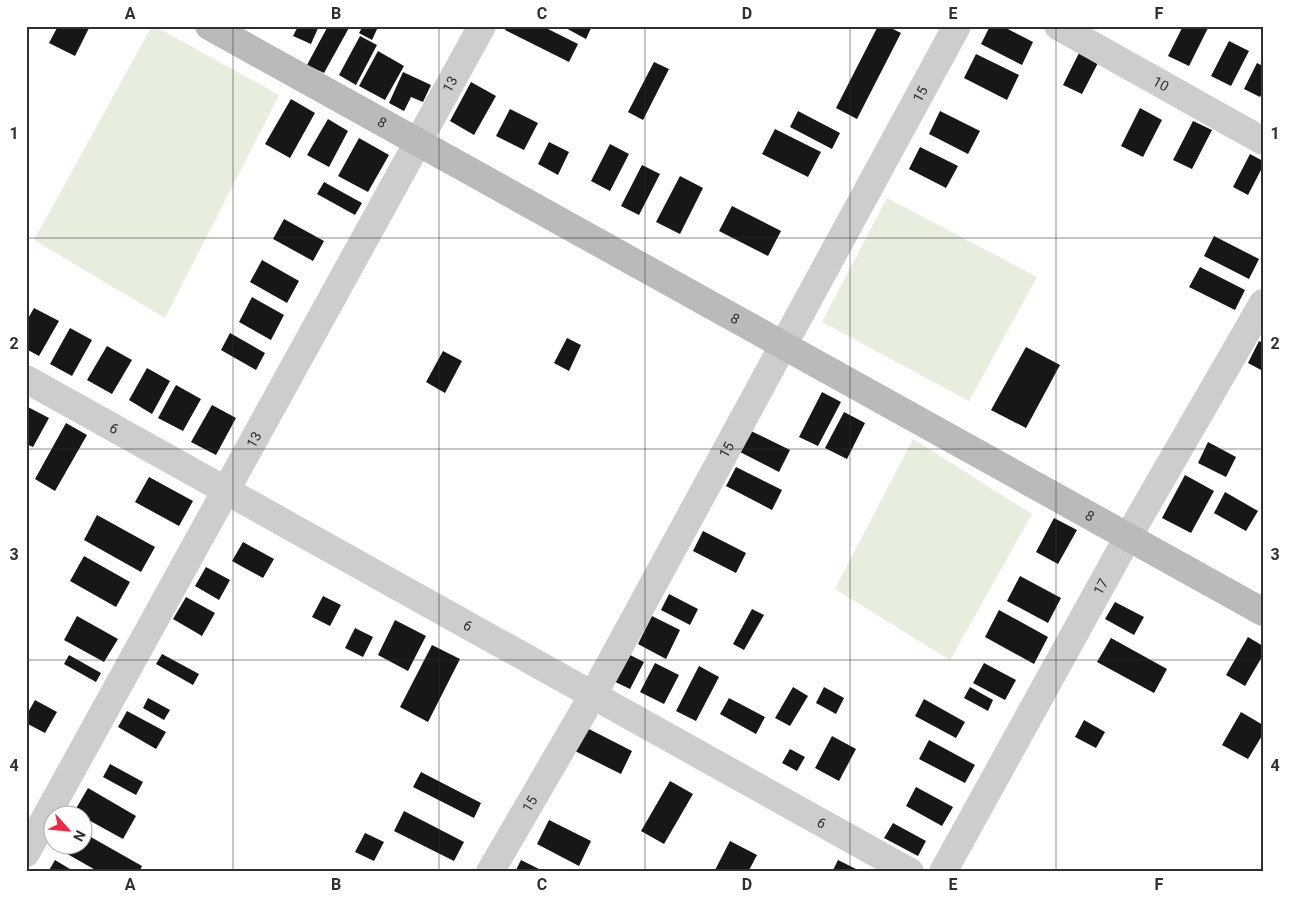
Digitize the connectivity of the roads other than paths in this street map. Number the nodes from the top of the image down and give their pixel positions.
1 (209, 26) edge
2 (482, 26) edge
3 (957, 26) edge
4 (1058, 26) edge
5 (1263, 141) edge
6 (418, 142) junction
7 (1263, 303) edge
8 (783, 345) junction
9 (26, 379) edge
10 (226, 491) junction
11 (1128, 537) junction
12 (1263, 612) edge
13 (593, 695) junction
14 (26, 853) edge
15 (490, 872) edge
16 (910, 872) edge
17 (943, 872) edge

1 - 6 street, 8
2 - 6 street, 13
3 - 8 street, 15
4 - 5 street, 10
6 - 8 street, 8
6 - 10 street, 13
7 - 11 street, 17
8 - 11 street, 8
8 - 13 street, 15
9 - 10 street, 6
10 - 13 street, 6
10 - 14 street, 13
11 - 12 street, 8
11 - 17 street, 17
13 - 15 street, 15
13 - 16 street, 6

